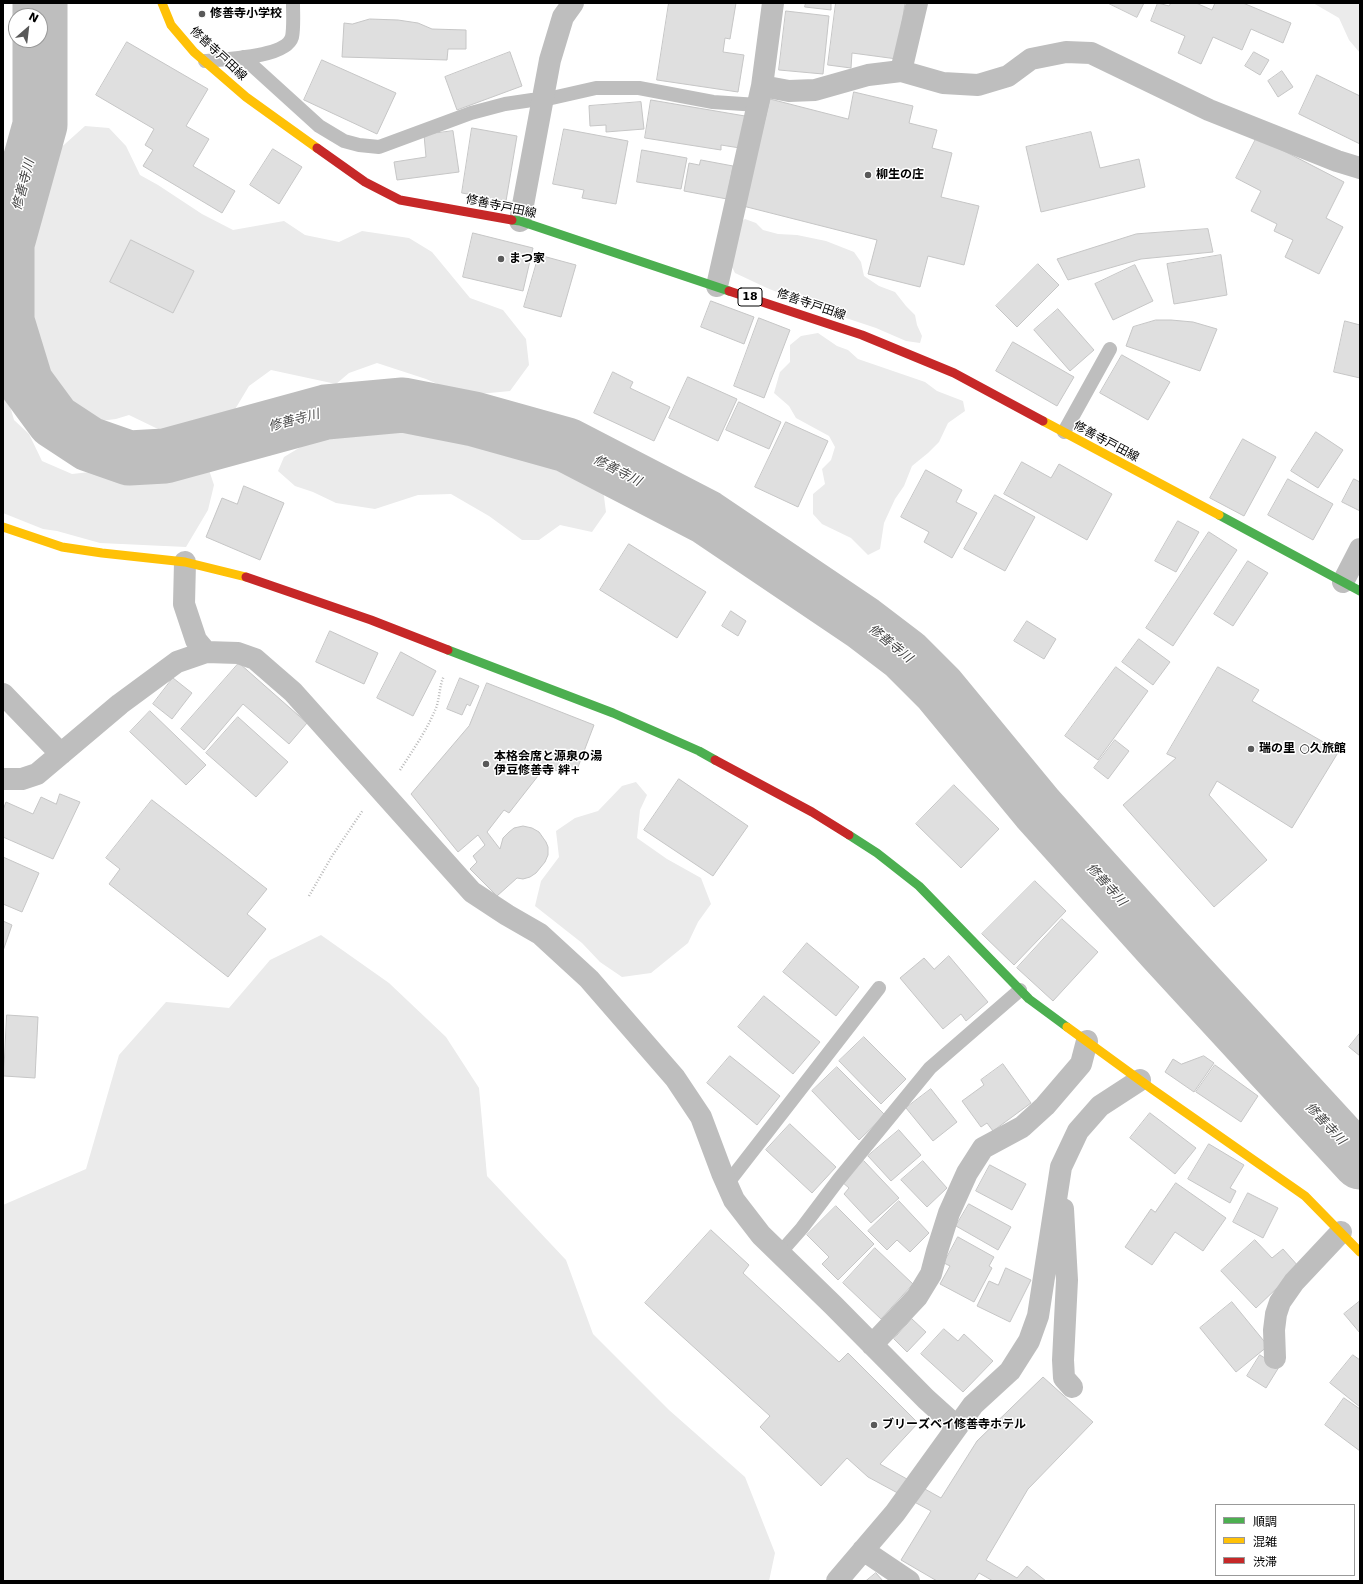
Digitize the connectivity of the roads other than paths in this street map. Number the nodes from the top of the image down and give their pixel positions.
1 (162, 3) edge
2 (293, 3) edge
3 (573, 3) edge
4 (773, 3) edge
5 (917, 3) edge
6 (243, 57) junction
7 (205, 61) junction
8 (901, 71) junction
9 (760, 95) junction
10 (543, 100) junction
11 (1360, 168) edge
12 (520, 221) junction
13 (717, 286) junction
14 (1110, 349) dead end
15 (1064, 432) junction
16 (3, 527) edge
17 (1360, 549) edge
18 (186, 562) junction
19 (1352, 587) edge
20 (206, 652) junction
21 (3, 694) edge
22 (61, 754) junction
23 (3, 779) edge
24 (879, 988) dead end
25 (1020, 990) junction
26 (1087, 1041) junction
27 (1140, 1080) junction
28 (1060, 1178) junction
29 (727, 1184) junction
30 (1340, 1232) junction
31 (1360, 1252) edge
32 (780, 1253) junction
33 (872, 1345) junction
34 (1275, 1358) dead end
35 (1072, 1387) dead end
36 (957, 1427) junction
37 (863, 1550) junction
38 (837, 1581) edge
39 (909, 1581) edge

1 - 7 street, 修善寺戸田線 / 18
2 - 6 lane
3 - 10 street
4 - 9 street
5 - 8 street
6 - 7 lane
6 - 10 lane
7 - 12 street, 修善寺戸田線 / 18
8 - 9 street
8 - 11 street
9 - 10 lane
9 - 13 street
10 - 12 street
12 - 13 street, 修善寺戸田線 / 18
13 - 15 street, 修善寺戸田線 / 18
14 - 15 lane
15 - 19 street, 修善寺戸田線 / 18
16 - 18 street
17 - 19 street
18 - 20 street
18 - 25 street
20 - 22 street
20 - 29 street
21 - 22 street
22 - 23 street
24 - 29 lane
25 - 26 street
25 - 32 lane
26 - 27 street
26 - 33 street
27 - 28 street
27 - 30 street
28 - 35 street
28 - 36 street
29 - 32 street
30 - 31 street
30 - 34 street
32 - 33 street
33 - 36 street
36 - 37 street
37 - 38 street
37 - 39 street

